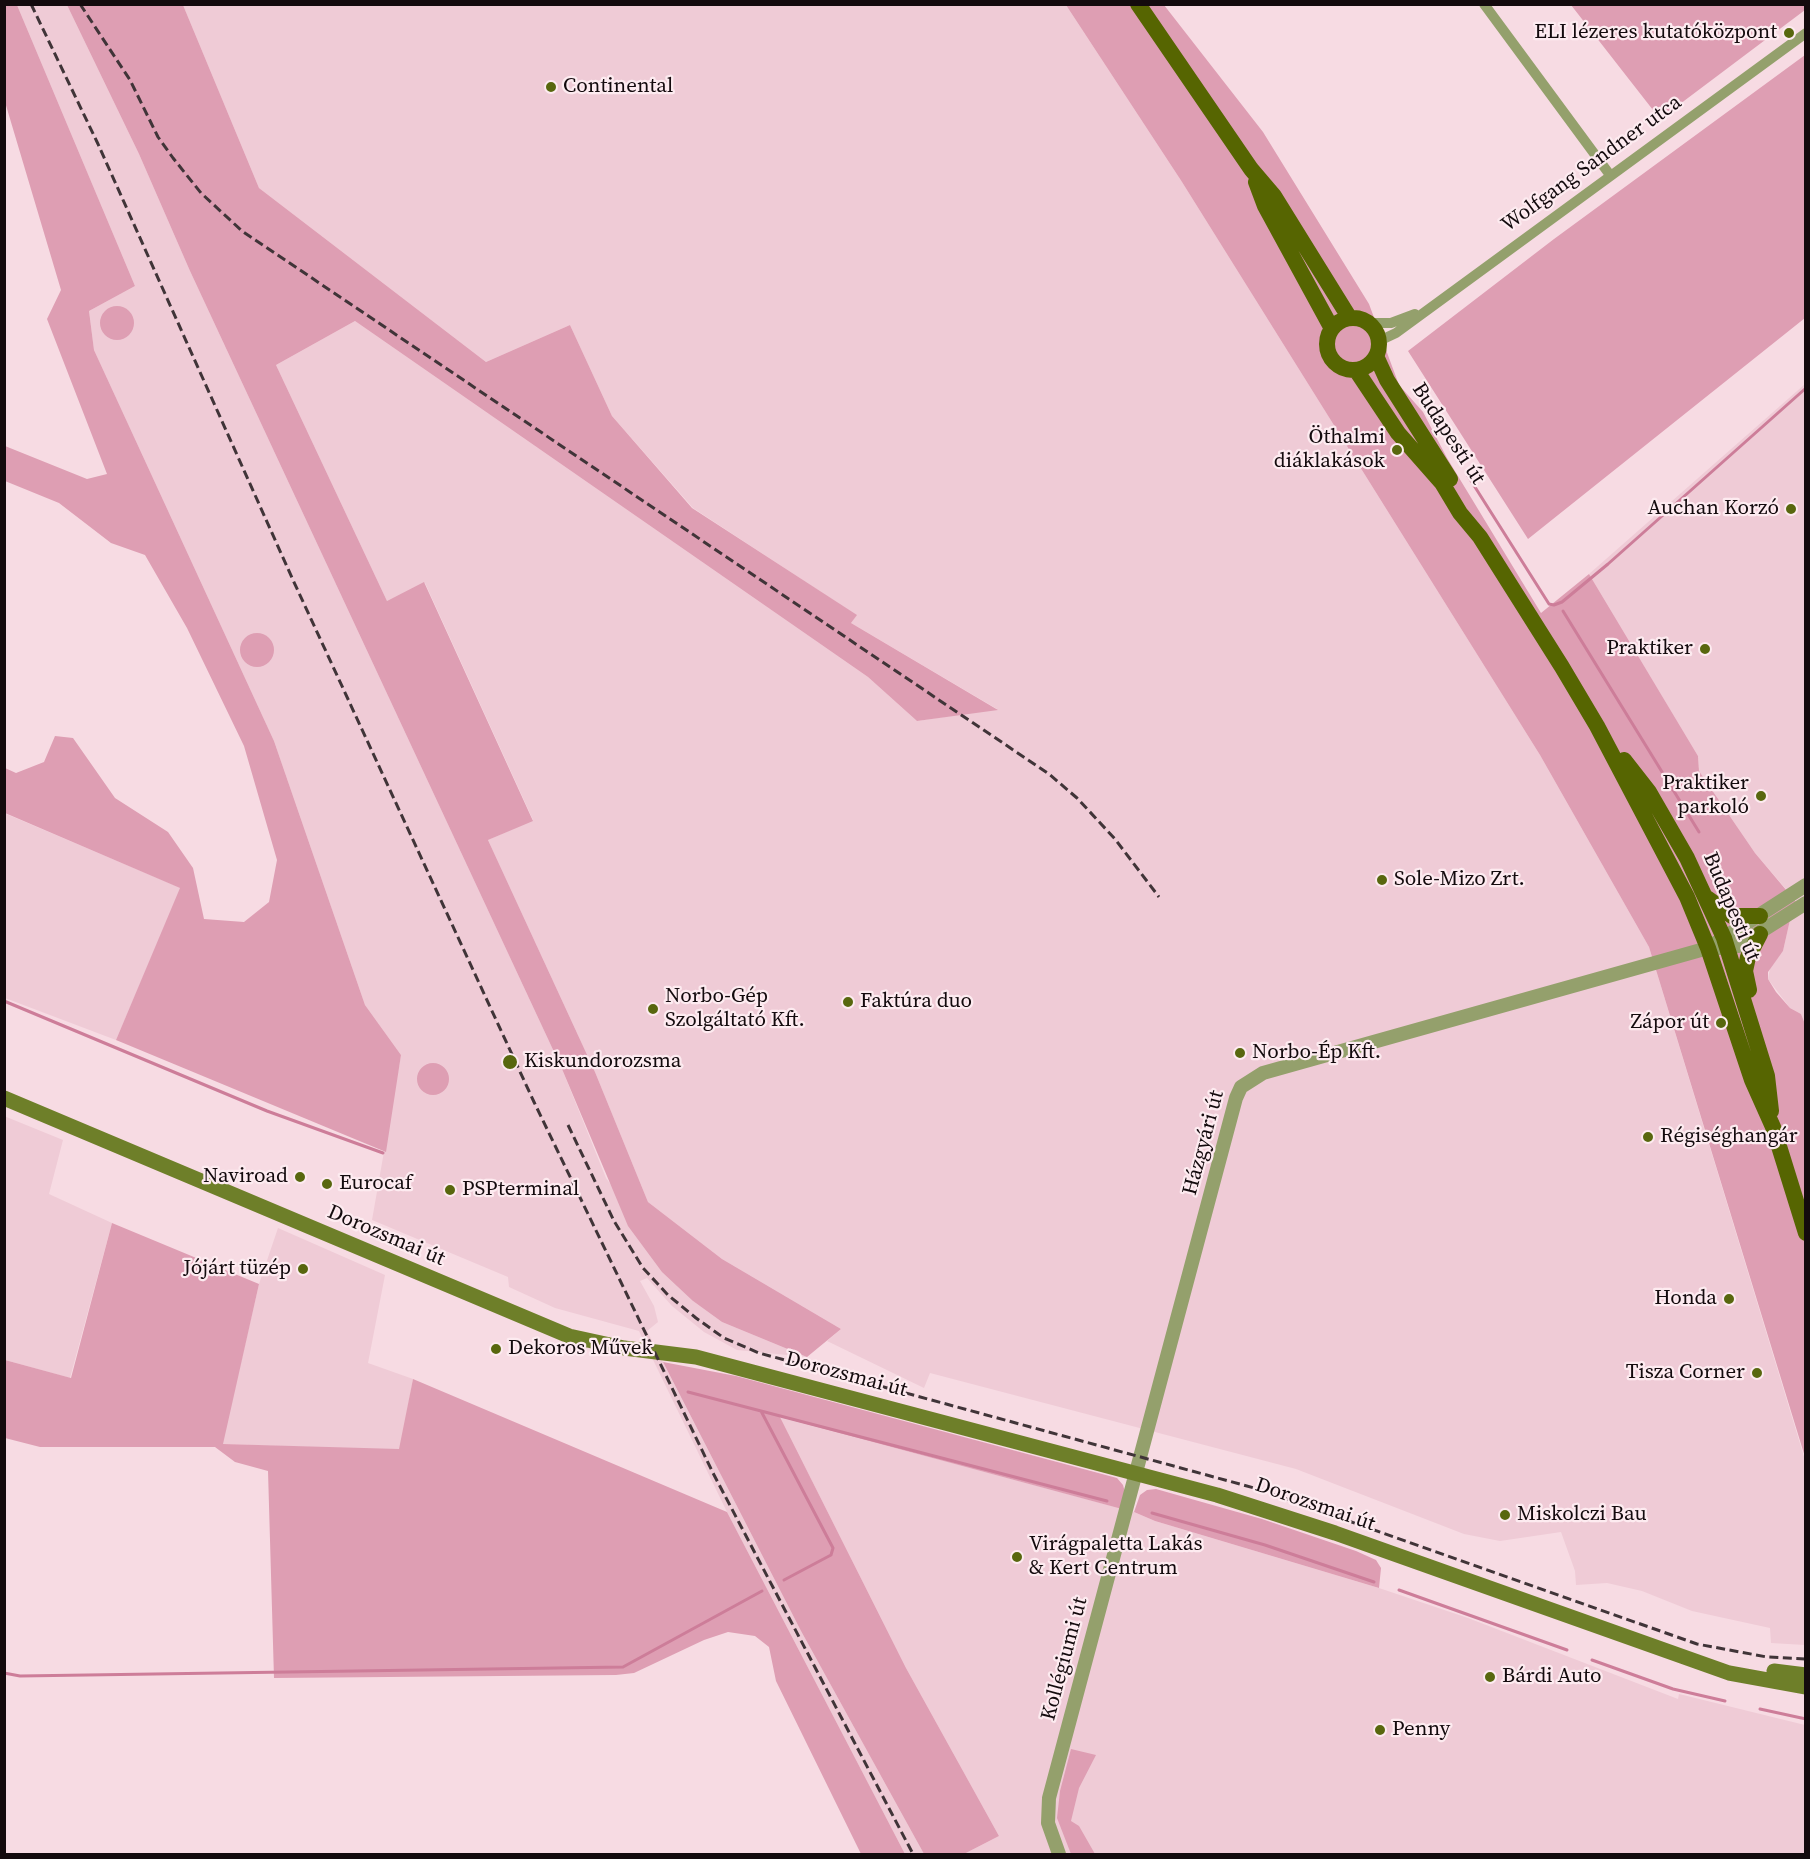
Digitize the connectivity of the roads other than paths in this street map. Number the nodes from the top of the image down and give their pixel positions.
1 (1138, 4) edge
2 (1484, 4) edge
3 (1805, 33) edge
4 (1251, 169) junction
5 (1610, 175) junction
6 (1427, 309) junction
7 (1349, 317) junction
8 (1369, 323) junction
9 (1331, 327) junction
10 (1378, 348) junction
11 (1356, 370) junction
12 (1480, 537) junction
13 (1598, 726) junction
14 (1806, 885) edge
15 (1707, 898) junction
16 (1806, 903) edge
17 (1760, 916) junction
18 (1760, 934) junction
19 (1726, 943) junction
20 (1708, 948) junction
21 (1750, 1018) junction
22 (4, 1098) edge
23 (1773, 1127) junction
24 (1806, 1233) edge
25 (1137, 1474) junction
26 (1690, 1660) junction
27 (1806, 1675) edge
28 (1806, 1687) edge
29 (1059, 1854) edge

1 - 4 main road
2 - 5 street
3 - 5 street, Wolfgang Sandner utca
4 - 7 main road
4 - 9 main road
5 - 6 street, Wolfgang Sandner utca
6 - 8 street, Wolfgang Sandner utca
6 - 10 street, Wolfgang Sandner utca
7 - 8 main road
7 - 9 main road
8 - 10 main road, Budapesti út
9 - 11 main road
10 - 11 main road
10 - 12 main road, Budapesti út
11 - 12 main road, Budapesti út
12 - 13 main road, Budapesti út
13 - 15 main road, Budapesti út
13 - 20 main road, Budapesti út
14 - 17 street
15 - 17 main road
15 - 19 main road, Budapesti út
16 - 18 street
17 - 19 street
18 - 19 street
18 - 21 main road
19 - 20 street
19 - 21 main road, Budapesti út
20 - 23 main road, Budapesti út
20 - 25 street, Házgyári út
21 - 23 main road, Budapesti út
22 - 25 main road, Dorozsmai út
23 - 24 main road, Budapesti út
25 - 26 main road, Dorozsmai út
25 - 29 street, Kollégiumi út
26 - 27 main road, Dorozsmai út
26 - 28 main road, Dorozsmai út

